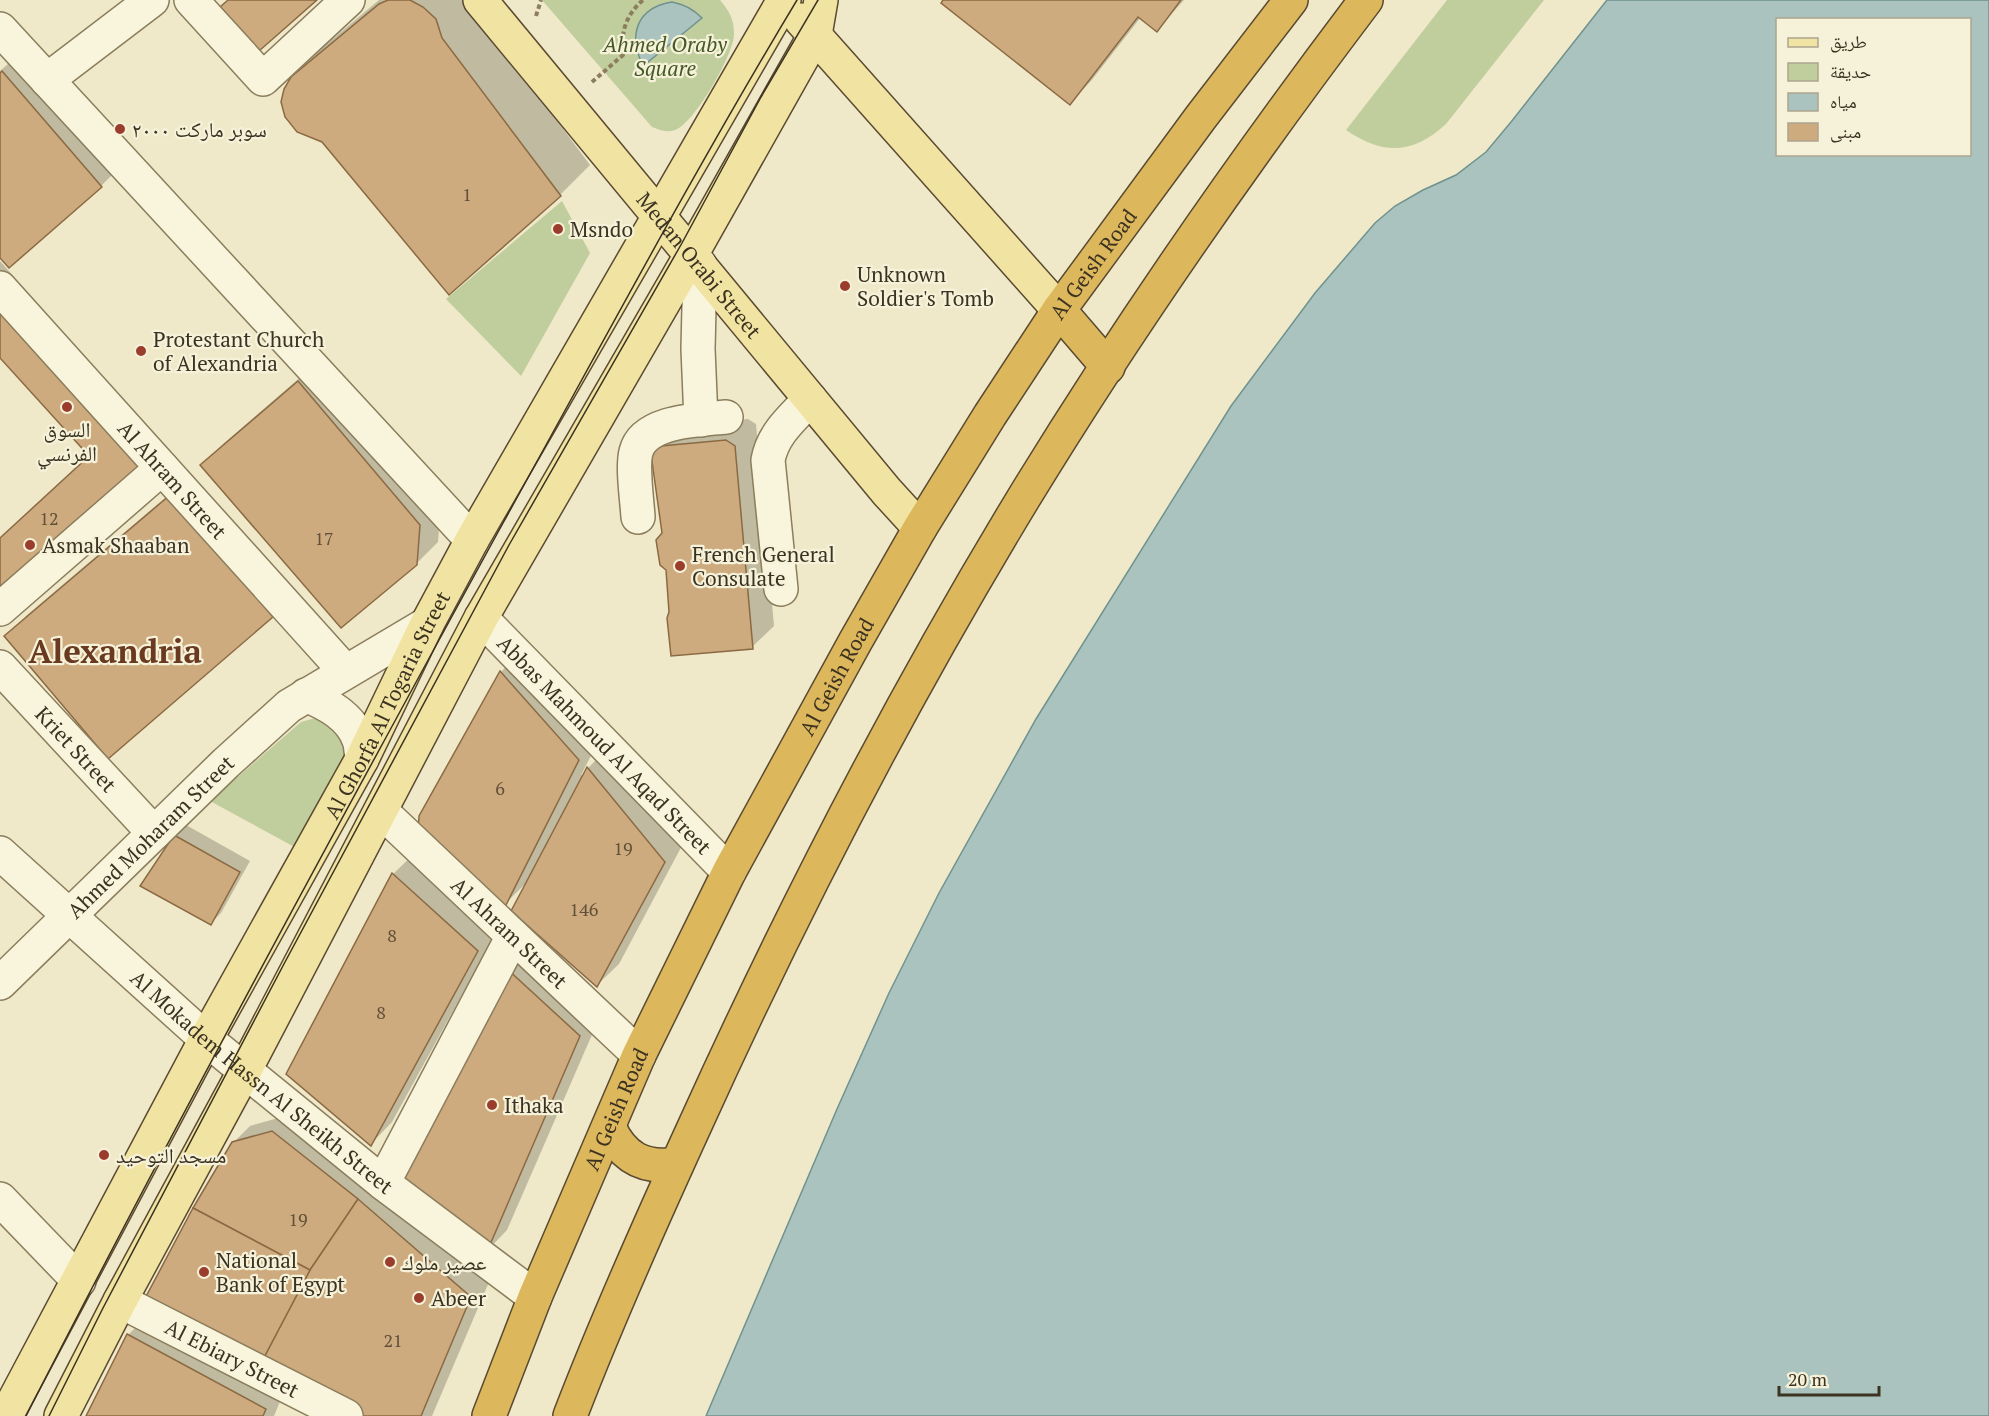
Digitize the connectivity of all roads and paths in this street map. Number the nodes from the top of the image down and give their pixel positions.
1 (152, 0) edge
2 (190, 0) edge
3 (348, 0) edge
4 (480, 0) edge
5 (643, 0) edge
6 (784, 0) edge
7 (821, 0) edge
8 (1291, 0) edge
9 (1366, 0) edge
10 (815, 35) junction
11 (3, 38) edge
12 (47, 80) junction
13 (566, 104) junction
14 (660, 217) junction
15 (696, 260) junction
16 (0, 288) edge
17 (1059, 310) junction
18 (1108, 367) junction
19 (810, 399) junction
20 (162, 468) junction
21 (638, 517) dead end
22 (920, 528) junction
23 (472, 540) junction
24 (781, 589) dead end
25 (0, 609) edge
26 (481, 618) junction
27 (427, 624) junction
28 (0, 667) edge
29 (345, 671) junction
30 (306, 695) junction
31 (362, 759) junction
32 (381, 811) junction
33 (154, 833) junction
34 (0, 853) edge
35 (729, 872) junction
36 (70, 915) junction
37 (513, 936) junction
38 (0, 983) edge
39 (206, 1039) junction
40 (639, 1055) junction
41 (245, 1070) junction
42 (609, 1127) junction
43 (678, 1164) junction
44 (383, 1183) junction
45 (0, 1199) edge
46 (79, 1281) junction
47 (535, 1297) junction
48 (120, 1301) junction
49 (6, 1416) edge
50 (61, 1416) edge
51 (346, 1416) edge
52 (489, 1416) edge
53 (570, 1416) edge

1 - 12 street
2 - 3 street
4 - 13 main road, Medan Orabi Street
5 - 13 path
6 - 10 main road
6 - 14 main road, Al Ghorfa Al Togaria Street
7 - 10 main road, Al Ghorfa Al Togaria Street
8 - 17 highway, Al Geish Road
9 - 18 highway
10 - 15 main road, Al Ghorfa Al Togaria Street
10 - 17 main road
11 - 12 street
12 - 23 street
13 - 14 main road, Medan Orabi Street
14 - 15 main road, Medan Orabi Street
14 - 23 main road, Al Ghorfa Al Togaria Street
15 - 19 main road, Medan Orabi Street
15 - 21 street
15 - 26 main road, Al Ghorfa Al Togaria Street
16 - 20 street, Al Ahram Street
17 - 18 highway
17 - 22 highway, Al Geish Road
18 - 43 highway
19 - 22 main road, Medan Orabi Street
19 - 24 street
20 - 25 street
20 - 29 street, Al Ahram Street
22 - 35 highway, Al Geish Road
23 - 27 main road, Al Ghorfa Al Togaria Street
26 - 32 main road, Al Ghorfa Al Togaria Street
26 - 35 street, Abbas Mahmoud Al Aqad Street
27 - 29 street, Ahmed Moharam Street
27 - 31 main road, Al Ghorfa Al Togaria Street
28 - 33 street, Kriet Street
29 - 30 street, Ahmed Moharam Street
30 - 31 street
30 - 33 street, Ahmed Moharam Street
31 - 39 main road, Al Ghorfa Al Togaria Street
32 - 37 street, Al Ahram Street
32 - 41 main road, Al Ghorfa Al Togaria Street
33 - 36 street, Ahmed Moharam Street
34 - 36 street, Al Mokadem Hassn Al Sheikh Street
35 - 40 highway, Al Geish Road
36 - 38 street, Ahmed Moharam Street
36 - 39 street, Al Mokadem Hassn Al Sheikh Street
37 - 40 street, Al Ahram Street
37 - 44 street
39 - 41 street, Al Mokadem Hassn Al Sheikh Street
39 - 46 main road, Al Ghorfa Al Togaria Street
40 - 42 highway, Al Geish Road
41 - 44 street, Al Mokadem Hassn Al Sheikh Street
41 - 48 main road, Al Ghorfa Al Togaria Street
42 - 43 highway
42 - 47 highway, Al Geish Road
43 - 53 highway
44 - 47 street, Al Mokadem Hassn Al Sheikh Street
45 - 46 street
46 - 49 main road, Al Ghorfa Al Togaria Street
47 - 52 highway, Al Geish Road
48 - 50 main road, Al Ghorfa Al Togaria Street
48 - 51 street, Al Ebiary Street

